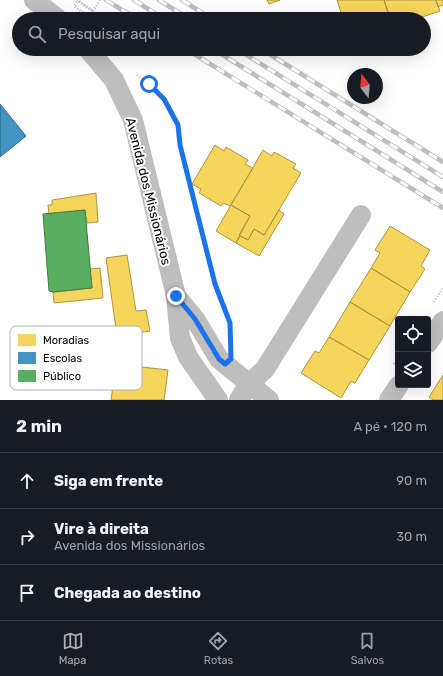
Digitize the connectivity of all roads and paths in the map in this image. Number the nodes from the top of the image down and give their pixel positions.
1 (34, 0) edge
2 (77, 0) edge
3 (100, 0) edge
4 (86, 6) edge
5 (86, 6) edge
6 (86, 6) edge
7 (86, 6) edge
8 (49, 12) edge
9 (82, 12) edge
10 (94, 12) edge
11 (94, 56) edge
12 (104, 69) junction
13 (361, 215) dead end
14 (176, 296) junction
15 (443, 321) edge
16 (431, 339) edge
17 (225, 364) junction
18 (244, 392) edge
19 (218, 400) edge
20 (269, 400) edge

1 - 8 street
2 - 4 path, bridge
3 - 7 path, bridge
5 - 10 path, bridge
6 - 9 path, bridge
11 - 12 street, Avenida dos Missionários
12 - 14 street, Avenida dos Missionários
12 - 17 path
13 - 18 street
14 - 17 street, Avenida dos Missionários
14 - 19 street, Avenida dos Missionários
15 - 16 street
17 - 18 street, Avenida dos Missionários
18 - 20 street, Avenida dos Missionários

